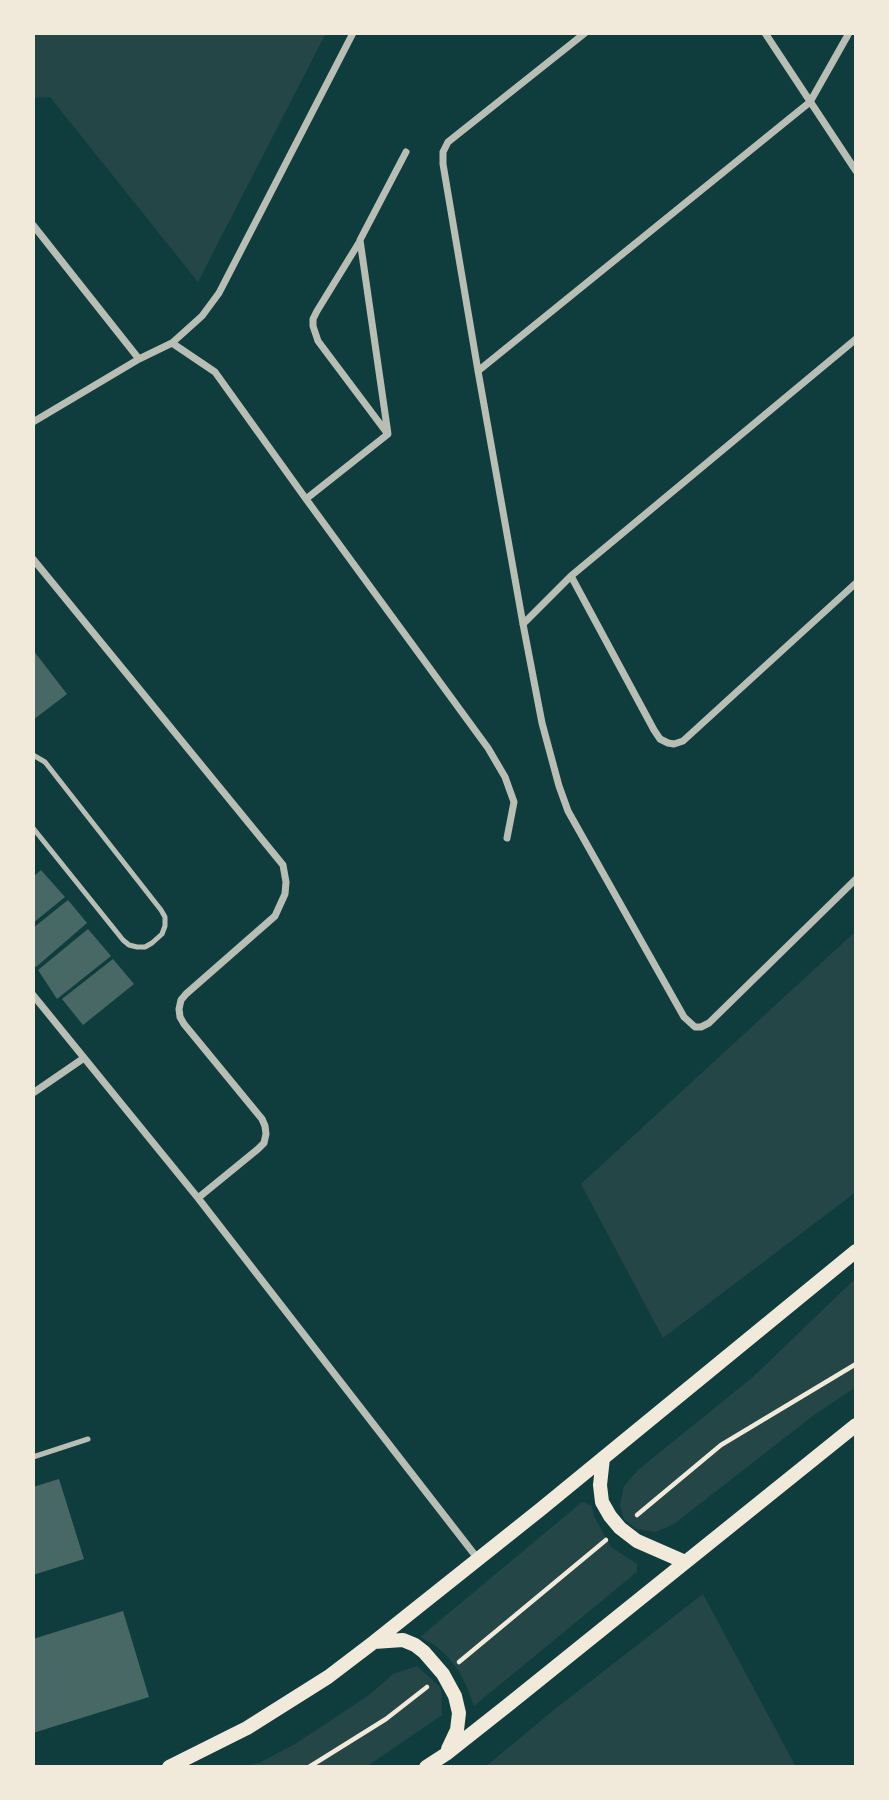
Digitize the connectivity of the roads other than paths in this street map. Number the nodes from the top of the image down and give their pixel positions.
1 (353, 33) edge
2 (586, 33) edge
3 (765, 33) edge
4 (849, 33) edge
5 (810, 102) junction
6 (406, 152) dead end
7 (856, 171) edge
8 (33, 225) edge
9 (360, 240) junction
10 (856, 339) edge
11 (172, 343) junction
12 (139, 359) junction
13 (478, 372) junction
14 (33, 422) edge
15 (388, 434) junction
16 (306, 499) junction
17 (33, 559) edge
18 (571, 576) junction
19 (856, 583) edge
20 (523, 624) junction
21 (33, 755) edge
22 (33, 828) edge
23 (507, 838) dead end
24 (856, 879) edge
25 (33, 995) edge
26 (84, 1058) junction
27 (33, 1093) edge
28 (198, 1198) junction
29 (856, 1251) edge
30 (856, 1425) edge
31 (88, 1438) dead end
32 (33, 1457) edge
33 (603, 1458) junction
34 (478, 1559) junction
35 (685, 1562) junction
36 (374, 1642) junction
37 (446, 1754) junction
38 (169, 1767) edge
39 (426, 1767) edge

1 - 11 street
2 - 13 street
3 - 5 street
4 - 5 street
5 - 7 street
5 - 13 street
6 - 9 street
8 - 12 street
9 - 15 street
9 - 15 street
10 - 18 street
11 - 12 street
11 - 16 street
12 - 14 street
13 - 20 street
15 - 16 street
16 - 23 street
17 - 28 street
18 - 19 street
18 - 20 street
20 - 24 street
21 - 22 lane
25 - 26 street
26 - 27 street
26 - 28 street
28 - 34 street
29 - 33 main road
30 - 35 main road
31 - 32 lane
33 - 34 main road
33 - 35 main road
34 - 36 main road
35 - 37 main road
36 - 37 main road
36 - 38 main road
37 - 39 main road

